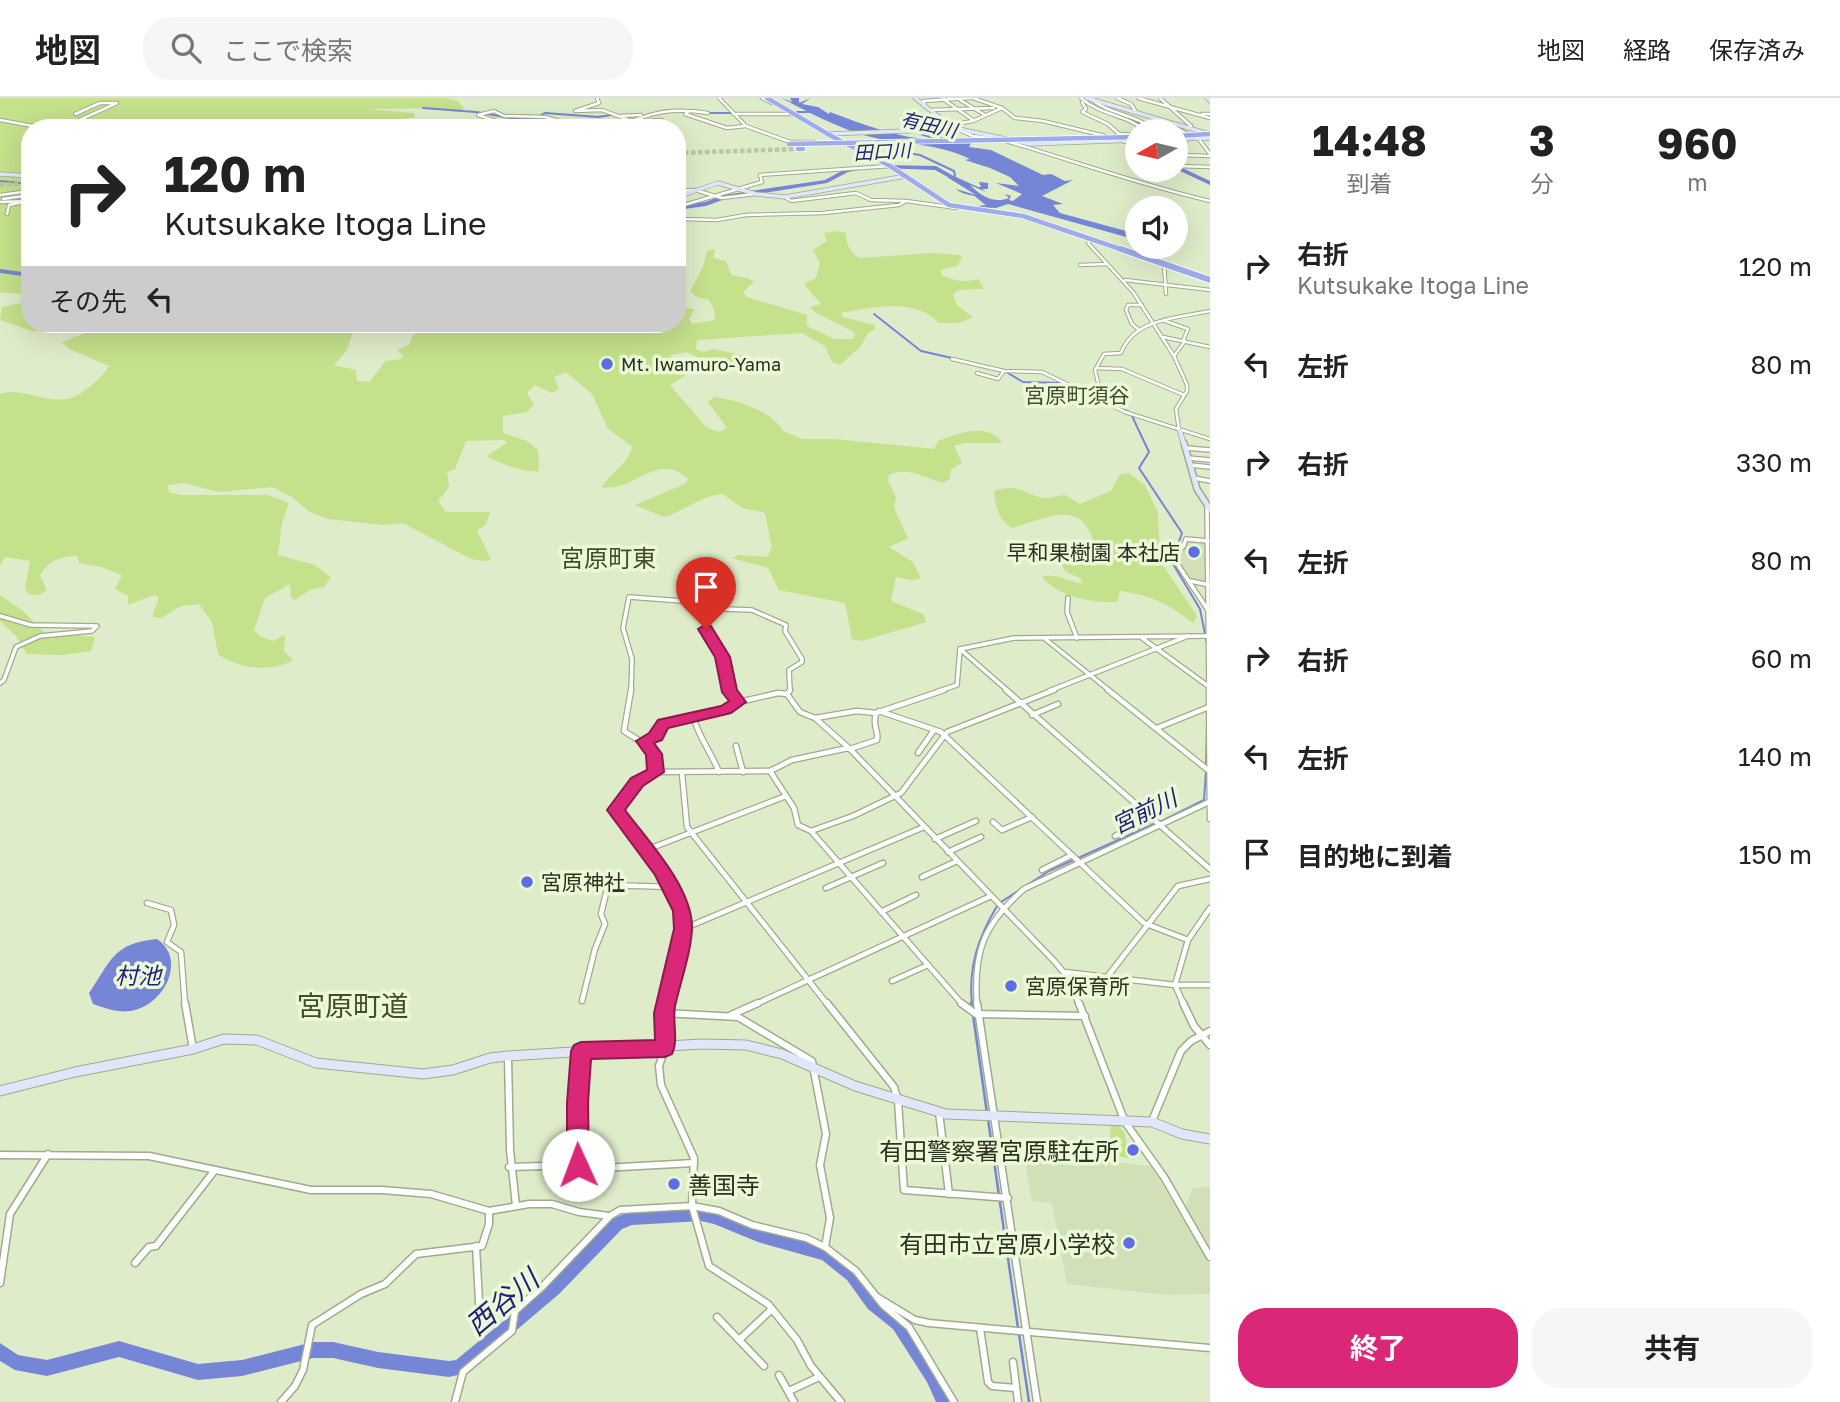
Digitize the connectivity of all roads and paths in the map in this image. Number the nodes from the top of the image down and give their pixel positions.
1 (597, 98) edge
2 (720, 98) edge
3 (765, 98) edge
4 (915, 98) edge
5 (958, 98) edge
6 (972, 98) edge
7 (1080, 98) edge
8 (1117, 98) edge
9 (1138, 98) edge
10 (1160, 98) edge
11 (943, 99) edge
12 (1090, 99) edge
13 (1131, 104) junction
14 (1111, 105) junction
15 (925, 106) junction
16 (971, 108) junction
17 (1002, 108) junction
18 (956, 109) junction
19 (1173, 110) junction
20 (81, 112) dead end
21 (689, 112) junction
22 (1136, 112) junction
23 (708, 113) dead end
24 (732, 114) junction
25 (796, 114) junction
26 (1202, 114) dead end
27 (986, 115) junction
28 (613, 116) junction
29 (642, 116) junction
30 (1210, 116) edge
31 (685, 118) dead end
32 (82, 119) edge
33 (490, 119) edge
34 (552, 119) edge
35 (624, 119) edge
36 (635, 119) edge
37 (1130, 119) edge
38 (1159, 119) edge
39 (0, 120) edge
40 (698, 120) junction
41 (973, 121) junction
42 (1125, 121) edge
43 (21, 124) edge
44 (955, 124) dead end
45 (746, 126) junction
46 (953, 128) junction
47 (1189, 128) joint
48 (827, 134) junction
49 (1119, 134) junction
50 (1125, 135) edge
51 (1210, 135) edge
52 (1188, 136) edge
53 (1188, 136) edge
54 (1188, 136) edge
55 (1107, 137) junction
56 (1114, 137) junction
57 (1125, 137) edge
58 (1125, 137) edge
59 (1125, 137) edge
60 (1195, 138) junction
61 (1125, 140) edge
62 (843, 141) junction
63 (1121, 141) junction
64 (1125, 142) edge
65 (787, 144) tunnel mouth
66 (800, 149) tunnel mouth
67 (1188, 155) edge
68 (1210, 155) edge
69 (1188, 166) edge
70 (892, 167) junction
71 (1208, 167) edge
72 (1210, 172) edge
73 (0, 174) edge
74 (21, 176) edge
75 (906, 176) junction
76 (735, 188) junction
77 (686, 190) edge
78 (695, 190) junction
79 (21, 194) edge
80 (686, 194) edge
81 (754, 194) junction
82 (715, 197) junction
83 (785, 197) junction
84 (0, 198) edge
85 (21, 200) edge
86 (906, 201) junction
87 (1210, 201) edge
88 (21, 203) edge
89 (957, 208) junction
90 (686, 209) edge
91 (7, 214) dead end
92 (686, 219) edge
93 (1092, 238) junction
94 (1108, 264) junction
95 (1164, 264) junction
96 (1080, 265) dead end
97 (1124, 280) junction
98 (1210, 280) edge
99 (1165, 285) junction
100 (1210, 290) edge
101 (1166, 294) dead end
102 (1142, 305) junction
103 (1210, 312) edge
104 (1164, 320) junction
105 (1153, 322) junction
106 (1138, 329) junction
107 (1163, 337) junction
108 (1184, 341) junction
109 (1210, 347) edge
110 (1174, 356) junction
111 (952, 359) dead end
112 (1096, 368) junction
113 (1004, 371) junction
114 (977, 373) dead end
115 (1184, 395) junction
116 (1102, 400) junction
117 (1180, 431) junction
118 (1209, 439) edge
119 (1185, 448) junction
120 (1210, 449) edge
121 (1210, 460) edge
122 (1189, 462) junction
123 (1210, 467) edge
124 (1194, 478) junction
125 (1210, 481) edge
126 (1208, 508) edge
127 (1208, 541) junction
128 (1190, 581) junction
129 (1209, 585) edge
130 (1068, 598) dead end
131 (696, 604) junction
132 (1209, 610) edge
133 (0, 616) edge
134 (1209, 635) edge
135 (1188, 636) junction
136 (1141, 637) junction
137 (1044, 638) junction
138 (1077, 638) junction
139 (960, 649) junction
140 (1157, 649) junction
141 (1090, 676) junction
142 (0, 683) edge
143 (1209, 688) edge
144 (788, 694) junction
145 (739, 702) junction
146 (1019, 703) junction
147 (1058, 704) dead end
148 (1209, 707) edge
149 (878, 712) junction
150 (1032, 715) junction
151 (693, 716) junction
152 (815, 718) junction
153 (1156, 729) junction
154 (934, 730) junction
155 (944, 735) junction
156 (644, 741) junction
157 (736, 746) dead end
158 (849, 748) junction
159 (1210, 748) edge
160 (918, 753) dead end
161 (770, 771) junction
162 (1209, 771) edge
163 (656, 772) junction
164 (719, 772) junction
165 (743, 772) junction
166 (682, 773) junction
167 (786, 796) junction
168 (895, 797) junction
169 (1209, 802) edge
170 (1032, 817) junction
171 (1153, 818) junction
172 (1210, 819) edge
173 (976, 821) dead end
174 (993, 822) dead end
175 (1160, 825) junction
176 (924, 827) junction
177 (811, 831) junction
178 (691, 833) junction
179 (981, 836) dead end
180 (1115, 836) dead end
181 (935, 839) junction
182 (646, 850) junction
183 (948, 852) junction
184 (1072, 855) junction
185 (957, 861) junction
186 (1079, 862) junction
187 (838, 863) junction
188 (883, 863) dead end
189 (1210, 869) edge
190 (1042, 870) dead end
191 (851, 877) junction
192 (922, 877) dead end
193 (1210, 879) edge
194 (545, 883) dead end
195 (608, 885) junction
196 (671, 887) junction
197 (826, 888) dead end
198 (916, 895) dead end
199 (991, 896) junction
200 (746, 902) junction
201 (147, 903) dead end
202 (1002, 907) junction
203 (1210, 908) edge
204 (881, 912) junction
205 (1148, 926) junction
206 (683, 929) junction
207 (903, 936) junction
208 (1188, 940) junction
209 (928, 965) junction
210 (1063, 972) junction
211 (1107, 977) junction
212 (808, 979) junction
213 (892, 982) dead end
214 (1175, 985) junction
215 (1210, 985) edge
216 (582, 1001) dead end
217 (664, 1013) junction
218 (978, 1014) junction
219 (730, 1015) junction
220 (1084, 1016) junction
221 (1210, 1031) edge
222 (1201, 1036) junction
223 (1210, 1045) edge
224 (665, 1048) junction
225 (193, 1049) junction
226 (581, 1051) junction
227 (508, 1056) junction
228 (814, 1070) junction
229 (0, 1091) edge
230 (898, 1101) junction
231 (939, 1112) junction
232 (989, 1118) junction
233 (1125, 1122) junction
234 (1152, 1122) junction
235 (1210, 1139) edge
236 (48, 1154) junction
237 (0, 1155) edge
238 (694, 1163) junction
239 (578, 1165) junction
240 (509, 1167) junction
241 (215, 1170) junction
242 (949, 1194) junction
243 (1007, 1198) junction
244 (516, 1206) junction
245 (692, 1206) junction
246 (489, 1211) junction
247 (610, 1216) junction
248 (476, 1246) junction
249 (825, 1247) junction
250 (1210, 1257) edge
251 (135, 1264) dead end
252 (0, 1283) edge
253 (876, 1297) junction
254 (772, 1309) junction
255 (717, 1317) dead end
256 (480, 1321) dead end
257 (980, 1328) junction
258 (1027, 1332) junction
259 (738, 1340) junction
260 (1210, 1348) edge
261 (1013, 1362) dead end
262 (764, 1366) dead end
263 (779, 1375) dead end
264 (819, 1377) junction
265 (1016, 1388) junction
266 (789, 1391) junction
267 (281, 1402) edge
268 (455, 1402) edge
269 (794, 1402) edge
270 (841, 1402) edge
271 (954, 1402) edge
272 (1018, 1402) edge
273 (1037, 1402) edge

1 - 28 street
2 - 24 street
3 - 25 highway
4 - 15 main road
5 - 6 street
5 - 11 street
5 - 16 street
6 - 17 street
7 - 42 street
7 - 49 street
8 - 13 street
9 - 19 street
10 - 19 street
11 - 15 street
11 - 18 street
12 - 14 main road
12 - 37 street
13 - 14 street
13 - 22 street
14 - 22 main road
15 - 18 street
15 - 46 main road
16 - 17 street
16 - 18 street
16 - 27 street
17 - 27 street
17 - 55 street
18 - 41 street
19 - 30 street
19 - 47 street
20 - 32 street
21 - 23 street
21 - 29 street
21 - 40 street
22 - 38 main road
24 - 25 street
24 - 45 street
25 - 48 highway
26 - 30 street
27 - 41 street
28 - 29 street
28 - 35 street
29 - 36 street
31 - 40 street
33 - 34 street
39 - 43 street
40 - 45 street
41 - 44 street
45 - 62 street
46 - 48 main road
46 - 63 main road
46 - 87 street
47 - 51 main road
48 - 62 highway
49 - 50 street
49 - 56 street
51 - 52 street
51 - 54 highway, bridge
51 - 60 main road
53 - 60 main road
55 - 56 street
55 - 63 street
56 - 57 street
58 - 65 highway, bridge
59 - 66 highway, bridge
60 - 68 street
61 - 63 main road
62 - 70 highway
63 - 64 street
67 - 68 street
69 - 71 street
70 - 75 highway
70 - 76 street
71 - 72 street
73 - 74 main road
75 - 83 main road
75 - 89 highway
76 - 78 main road
76 - 81 main road
76 - 82 street
77 - 78 street
78 - 80 main road
78 - 82 street
79 - 84 street
81 - 82 street
81 - 83 main road
82 - 90 street
83 - 86 street
84 - 85 street
86 - 89 street
86 - 92 street
88 - 91 street
89 - 93 highway
93 - 94 street
93 - 95 highway
94 - 96 street
94 - 97 street
95 - 98 highway
95 - 99 street
97 - 99 street
97 - 102 street
99 - 100 street
99 - 101 street
102 - 105 street
102 - 106 street
103 - 104 street
104 - 105 street
104 - 108 street
105 - 106 street
105 - 107 street
106 - 112 street
107 - 108 street
107 - 110 street
108 - 109 street
108 - 110 street
110 - 115 street
111 - 113 street
112 - 115 street
112 - 116 street
113 - 114 street
113 - 116 street
115 - 117 street
116 - 117 street
117 - 118 street
117 - 119 main road
118 - 120 street
119 - 120 street
119 - 122 main road
121 - 122 street
122 - 123 street
122 - 124 main road
124 - 125 street
124 - 126 main road
126 - 127 street
127 - 128 street
127 - 129 street
128 - 129 street
128 - 132 street
129 - 132 street
130 - 138 street
131 - 144 street
131 - 145 street
131 - 156 street
132 - 134 street
133 - 142 street
134 - 135 street
134 - 143 street
135 - 136 street
135 - 140 street
136 - 138 street
136 - 140 street
137 - 138 street
137 - 139 street
137 - 141 street
139 - 146 street
139 - 149 street
140 - 141 street
140 - 143 street
141 - 146 street
141 - 153 street
143 - 148 street
144 - 145 street
144 - 152 street
145 - 151 street
146 - 150 street
146 - 155 street
147 - 150 street
148 - 153 street
148 - 159 street
149 - 152 street
149 - 154 street
149 - 158 street
150 - 171 street
151 - 156 street
151 - 164 street
152 - 158 street
153 - 162 street
154 - 155 street
154 - 160 street
155 - 168 street
155 - 170 street
156 - 163 street
157 - 165 street
158 - 161 street
158 - 168 street
159 - 162 street
161 - 165 street
161 - 167 street
162 - 169 street
163 - 166 street
163 - 182 street
164 - 165 street
164 - 166 street
166 - 178 street
167 - 177 street
167 - 178 street
168 - 176 street
168 - 177 street
169 - 172 street
169 - 175 street
170 - 174 street
170 - 184 street
171 - 175 street
171 - 180 street
173 - 181 street
175 - 186 street
175 - 189 street
176 - 181 street
176 - 187 street
177 - 187 street
178 - 182 street
178 - 200 street
179 - 183 street
181 - 183 street
182 - 196 street
183 - 185 street
184 - 186 street
184 - 190 street
185 - 192 street
185 - 199 street
186 - 202 street
186 - 205 street
187 - 191 street
187 - 200 street
188 - 191 street
191 - 197 street
191 - 204 street
193 - 205 street
194 - 195 street
195 - 196 street
195 - 216 street
196 - 206 street
198 - 204 street
199 - 202 street
199 - 207 street
200 - 206 street
200 - 212 street
201 - 225 street
202 - 210 street
202 - 218 street
203 - 208 street
204 - 207 street
205 - 208 street
205 - 211 street
206 - 217 street
207 - 209 street
207 - 212 street
208 - 214 street
209 - 213 street
209 - 218 street
210 - 211 street
210 - 220 street
211 - 214 street
212 - 219 street
212 - 230 street
214 - 215 street
214 - 222 street
217 - 219 street
217 - 224 street
218 - 220 street
218 - 232 street
219 - 228 street
220 - 233 street
221 - 222 street
222 - 223 street
222 - 234 street
224 - 226 main road
224 - 228 main road
224 - 238 street
225 - 227 main road
225 - 229 main road
226 - 227 main road
226 - 239 street
227 - 240 street
228 - 230 main road
228 - 249 street
230 - 231 main road
230 - 242 street
231 - 232 main road
231 - 242 street
232 - 233 main road
232 - 243 street
233 - 234 main road
233 - 250 street
234 - 235 main road
236 - 237 street
236 - 241 street
236 - 252 street
238 - 239 street
238 - 245 street
239 - 240 street
240 - 244 street
241 - 246 street
241 - 251 street
242 - 243 street
243 - 258 street
244 - 246 street
244 - 247 street
245 - 247 street
245 - 249 street
245 - 254 street
246 - 248 street
247 - 268 street
248 - 256 street
248 - 267 street
249 - 253 street
253 - 257 street
253 - 271 street
254 - 259 street
254 - 264 street
255 - 259 street
257 - 258 street
257 - 265 street
258 - 260 street
258 - 273 street
259 - 262 street
261 - 265 street
263 - 266 street
264 - 266 street
264 - 270 street
265 - 272 street
266 - 269 street

